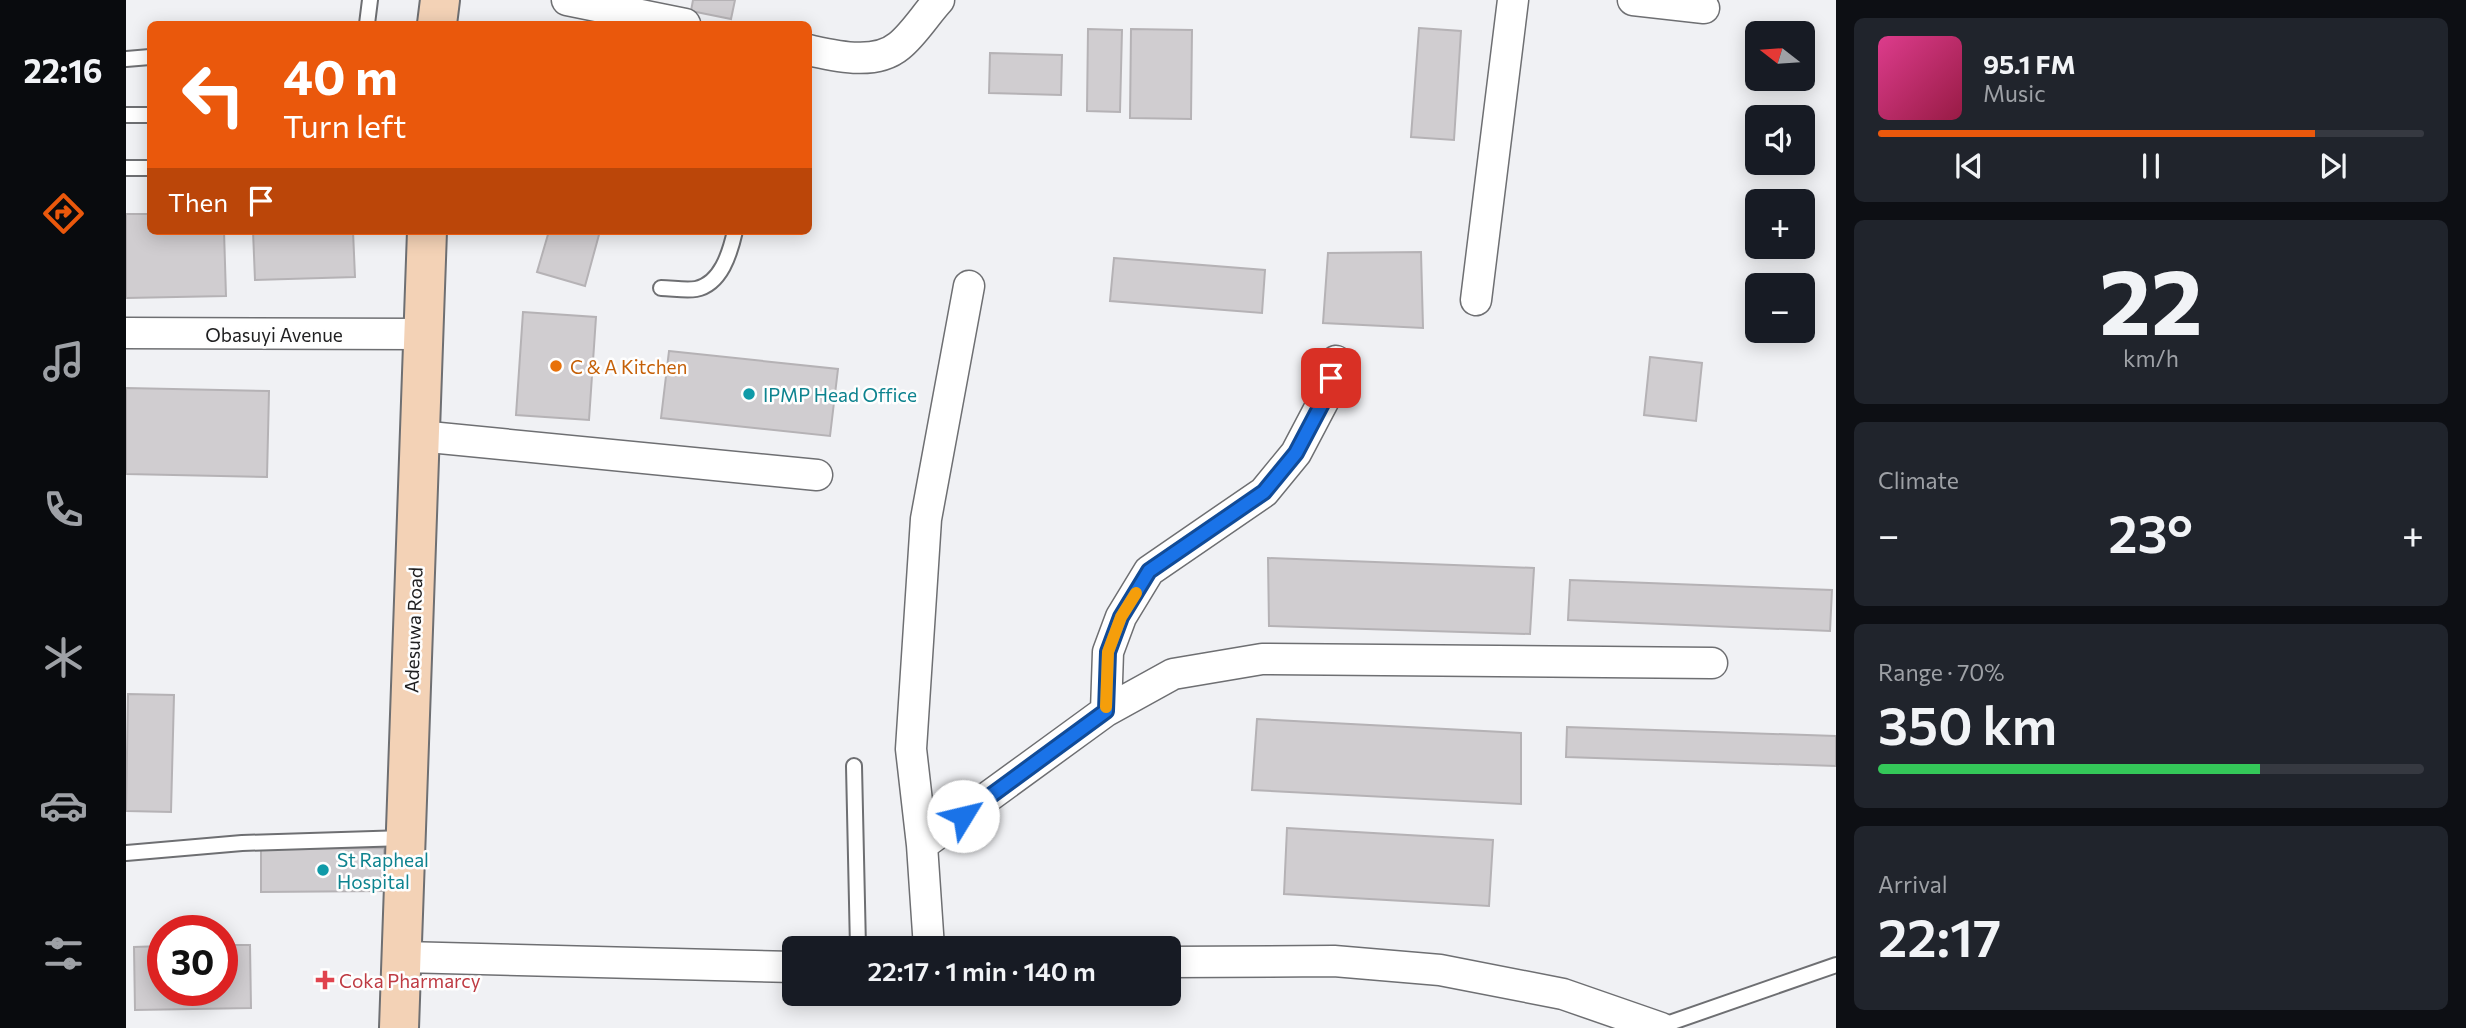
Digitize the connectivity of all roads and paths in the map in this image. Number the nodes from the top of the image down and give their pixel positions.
1 (370, 0) edge
2 (440, 0) edge
3 (567, 0) edge
4 (939, 0) edge
5 (1513, 0) edge
6 (1633, 0) edge
7 (1704, 8) dead end
8 (367, 21) edge
9 (437, 21) edge
10 (670, 21) edge
11 (812, 51) edge
12 (147, 57) edge
13 (126, 59) edge
14 (126, 115) edge
15 (147, 115) edge
16 (147, 167) edge
17 (126, 168) edge
18 (427, 235) edge
19 (734, 235) edge
20 (969, 286) dead end
21 (661, 288) dead end
22 (1476, 300) dead end
23 (126, 333) edge
24 (422, 334) junction
25 (1336, 361) dead end
26 (419, 436) junction
27 (817, 475) dead end
28 (1712, 663) dead end
29 (1106, 711) junction
30 (854, 766) dead end
31 (407, 838) junction
32 (922, 845) junction
33 (126, 853) edge
34 (858, 936) edge
35 (928, 936) edge
36 (403, 957) junction
37 (1181, 962) edge
38 (1836, 965) edge
39 (782, 967) edge
40 (1660, 1027) edge
41 (399, 1028) edge

1 - 8 lane
2 - 9 street
3 - 10 street
4 - 11 street
5 - 22 street
6 - 7 street
12 - 13 lane
14 - 15 lane
16 - 17 lane
18 - 24 street, Adesuwa Road
19 - 21 lane
20 - 32 street
23 - 24 street, Obasuyi Avenue
24 - 26 street, Adesuwa Road
25 - 29 street
26 - 27 street
26 - 31 street, Adesuwa Road
28 - 29 street
29 - 32 street
30 - 34 lane
31 - 33 lane
31 - 36 street, Adesuwa Road
32 - 35 street
36 - 39 street
36 - 41 street, Adesuwa Road
37 - 40 street
38 - 40 lane

